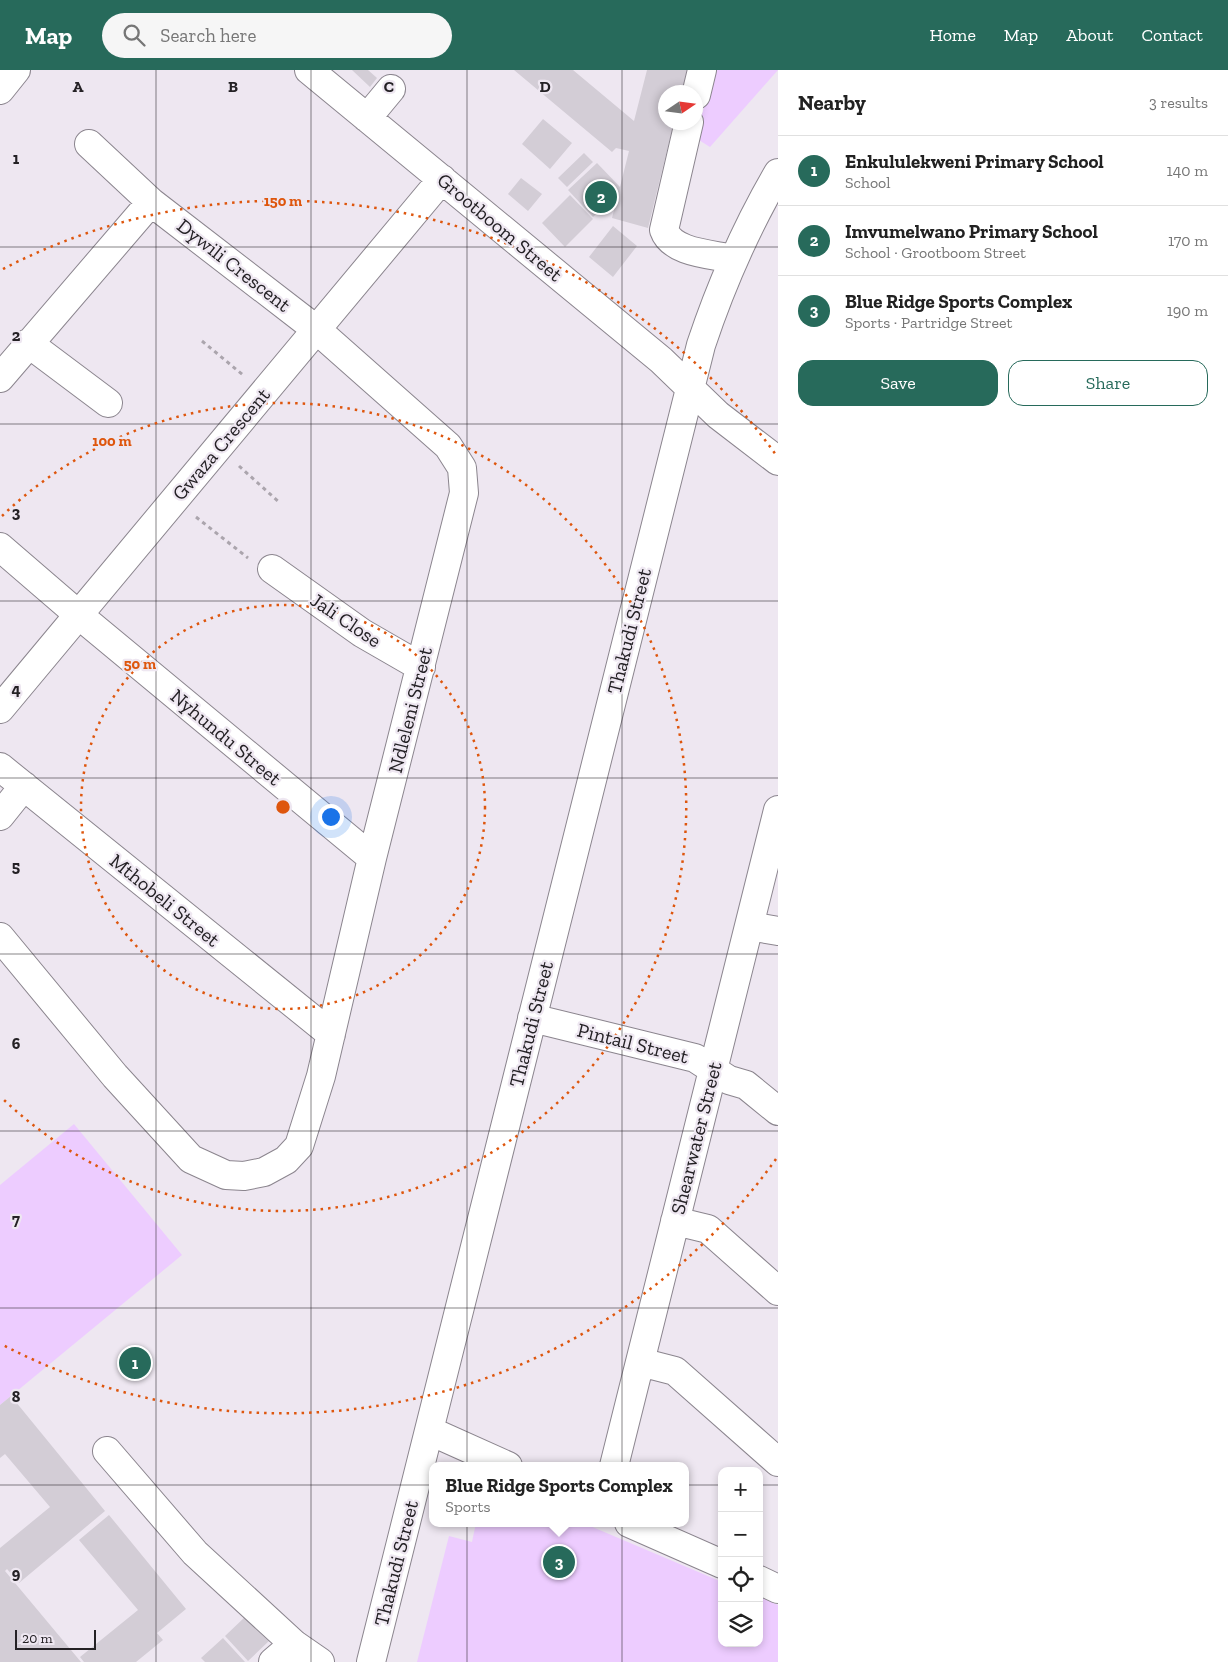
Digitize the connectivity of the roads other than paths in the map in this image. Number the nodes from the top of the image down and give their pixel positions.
1 (16, 70) edge
2 (309, 70) edge
3 (702, 70) edge
4 (698, 85) edge
5 (391, 89) dead end
6 (0, 90) edge
7 (367, 118) junction
8 (687, 130) edge
9 (89, 144) dead end
10 (778, 173) edge
11 (442, 179) junction
12 (151, 202) junction
13 (733, 259) junction
14 (317, 330) junction
15 (28, 343) junction
16 (0, 378) edge
17 (690, 386) junction
18 (108, 403) dead end
19 (778, 461) edge
20 (0, 547) edge
21 (272, 569) road end
22 (80, 616) junction
23 (421, 667) junction
24 (0, 709) edge
25 (0, 767) edge
26 (24, 786) junction
27 (778, 810) edge
28 (0, 816) edge
29 (372, 858) junction
30 (749, 926) junction
31 (778, 931) edge
32 (0, 937) edge
33 (532, 1018) junction
34 (331, 1034) junction
35 (713, 1070) junction
36 (778, 1111) edge
37 (675, 1221) junction
38 (778, 1291) edge
39 (640, 1362) junction
40 (430, 1431) junction
41 (773, 1448) edge
42 (107, 1451) dead end
43 (499, 1462) edge
44 (615, 1462) edge
45 (638, 1527) edge
46 (718, 1562) edge
47 (763, 1582) edge
48 (778, 1588) edge
49 (294, 1644) junction
50 (273, 1662) edge
51 (320, 1662) edge
52 (372, 1662) edge

1 - 6 street
2 - 7 street, Grootboom Street
3 - 4 street
5 - 7 street
7 - 11 street, Grootboom Street
8 - 13 street
9 - 12 street, Dywili Crescent
10 - 13 street, Thakudi Street
11 - 14 street, Gwaza Crescent
11 - 17 street, Grootboom Street
12 - 14 street, Dywili Crescent
12 - 15 street
13 - 17 street, Thakudi Street
14 - 22 street, Gwaza Crescent
14 - 23 street, Ndleleni Street
15 - 16 street
15 - 18 street
17 - 19 street, Grootboom Street
17 - 33 street, Thakudi Street
20 - 22 street
21 - 23 street, Jali Close
22 - 24 street, Gwaza Crescent
22 - 29 street, Nyhundu Street
23 - 29 street, Ndleleni Street
25 - 26 street, Mthobeli Street
26 - 28 street
26 - 34 street, Mthobeli Street
27 - 30 street, Shearwater Street
29 - 34 street, Ndleleni Street
30 - 31 street
30 - 35 street, Shearwater Street
32 - 34 street, Ndleleni Street
33 - 35 street, Pintail Street
33 - 40 street, Thakudi Street
35 - 36 street, Pintail Street
35 - 37 street, Shearwater Street
37 - 38 street
37 - 39 street, Shearwater Street
39 - 41 street
39 - 44 street, Shearwater Street
40 - 43 street
40 - 52 street, Thakudi Street
42 - 49 street
45 - 46 street
47 - 48 street
49 - 50 street
49 - 51 street

